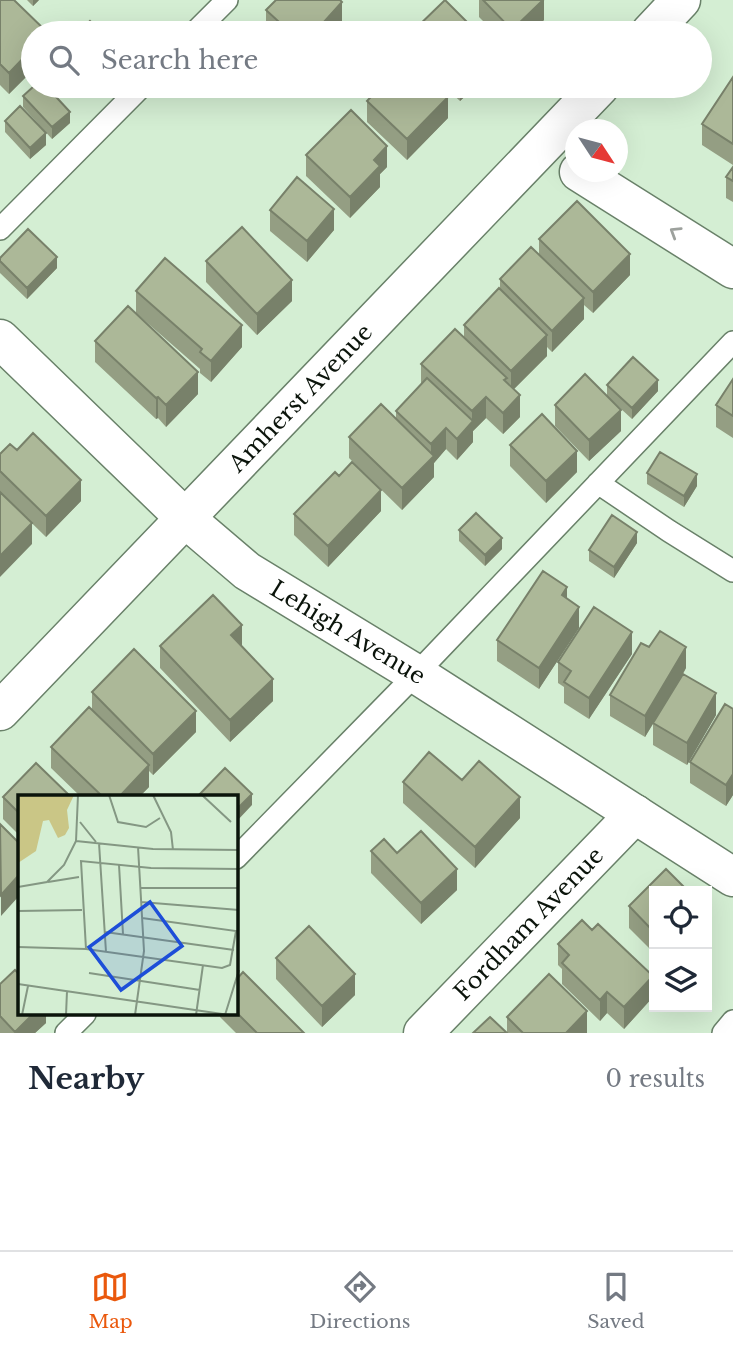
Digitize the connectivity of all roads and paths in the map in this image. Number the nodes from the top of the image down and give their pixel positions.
1 (227, 0) edge
2 (681, 0) edge
3 (206, 21) edge
4 (661, 21) edge
5 (130, 98) edge
6 (589, 98) edge
7 (541, 148) junction
8 (565, 163) edge
9 (595, 182) edge
10 (0, 229) edge
11 (733, 269) edge
12 (0, 339) edge
13 (733, 342) edge
14 (598, 483) junction
15 (186, 519) junction
16 (733, 571) edge
17 (416, 674) junction
18 (0, 711) edge
19 (635, 814) junction
20 (238, 856) edge
21 (733, 877) edge
22 (83, 1016) edge
23 (733, 1021) edge
24 (66, 1033) edge
25 (423, 1033) edge
26 (723, 1033) edge

1 - 3 lane
2 - 4 street
5 - 10 lane
6 - 7 street, Amherst Avenue
7 - 8 street
7 - 15 street, Amherst Avenue
11 -> 9 street
12 - 15 street, Lehigh Avenue
13 - 14 lane
14 - 16 lane
14 - 17 lane
15 - 17 street, Lehigh Avenue
15 - 18 street, Amherst Avenue
17 - 19 street, Lehigh Avenue
17 - 20 lane
19 - 21 street, Lehigh Avenue
19 - 25 street, Fordham Avenue
22 - 24 lane
23 - 26 lane

